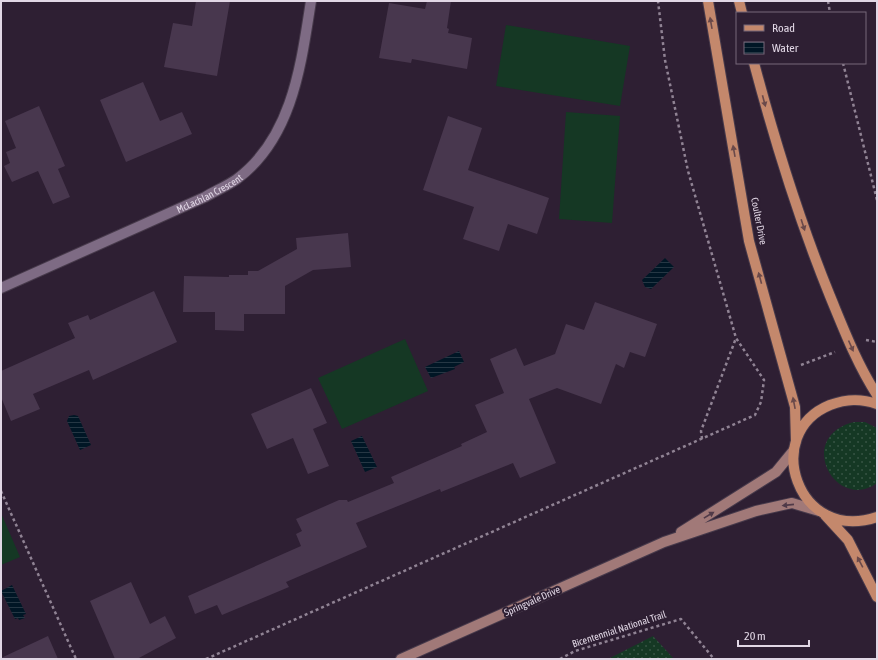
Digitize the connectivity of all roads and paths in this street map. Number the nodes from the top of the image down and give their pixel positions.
1 (312, 1) edge
2 (658, 1) edge
3 (708, 1) edge
4 (739, 1) edge
5 (828, 1) edge
6 (742, 12) edge
7 (830, 12) edge
8 (754, 64) edge
9 (843, 64) edge
10 (877, 200) edge
11 (1, 288) edge
12 (736, 338) junction
13 (877, 342) edge
14 (851, 346) junction
15 (786, 371) junction
16 (764, 380) junction
17 (877, 395) edge
18 (877, 404) edge
19 (702, 439) junction
20 (795, 446) junction
21 (1, 491) edge
22 (821, 512) junction
23 (877, 517) edge
24 (664, 542) junction
25 (877, 597) edge
26 (76, 659) edge
27 (206, 659) edge
28 (401, 659) edge
29 (560, 659) edge
30 (714, 659) edge

1 - 11 street, McLachlan Crescent
2 - 12 path
15 -> 3 main road, Coulter Drive
4 - 6 main road
5 - 7 path
8 -> 14 main road
9 - 10 path
12 - 16 path
12 - 19 path
13 - 14 path
14 - 15 path
14 - 17 main road
15 - 16 path
20 -> 15 main road, Coulter Drive
16 - 19 path
18 - 20 main road
19 - 27 path
20 - 22 main road, Coulter Drive
24 -> 20 main road, Springvale Drive
21 - 26 path
22 - 23 main road
22 -> 24 main road, Springvale Drive
25 -> 22 main road
24 - 28 main road, Springvale Drive
29 - 30 path, Bicentennial National Trail

